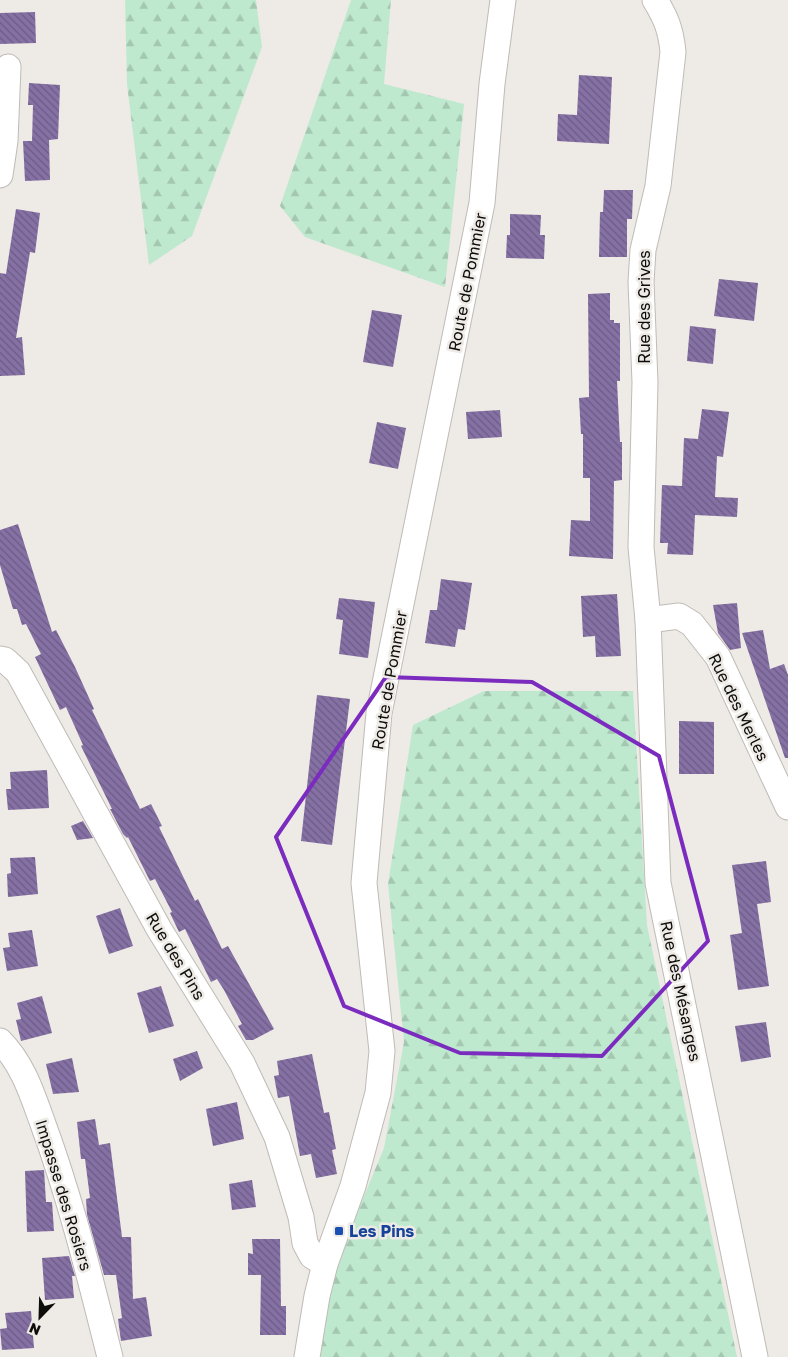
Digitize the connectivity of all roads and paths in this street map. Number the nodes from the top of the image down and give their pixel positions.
1 (503, 0) edge
2 (655, 0) edge
3 (8, 67) dead end
4 (0, 175) edge
5 (648, 620) junction
6 (0, 659) edge
7 (788, 807) edge
8 (0, 1041) edge
9 (325, 1264) junction
10 (110, 1357) edge
11 (307, 1357) edge
12 (755, 1357) edge

1 - 9 street, Route de Pommier
2 - 5 street, Rue des Grives
3 - 4 street
5 - 7 street, Rue des Merles
5 - 12 street, Rue des Mésanges
6 - 9 street, Rue des Pins
8 - 10 street, Impasse des Rosiers
9 - 11 street, Route de Pommier

